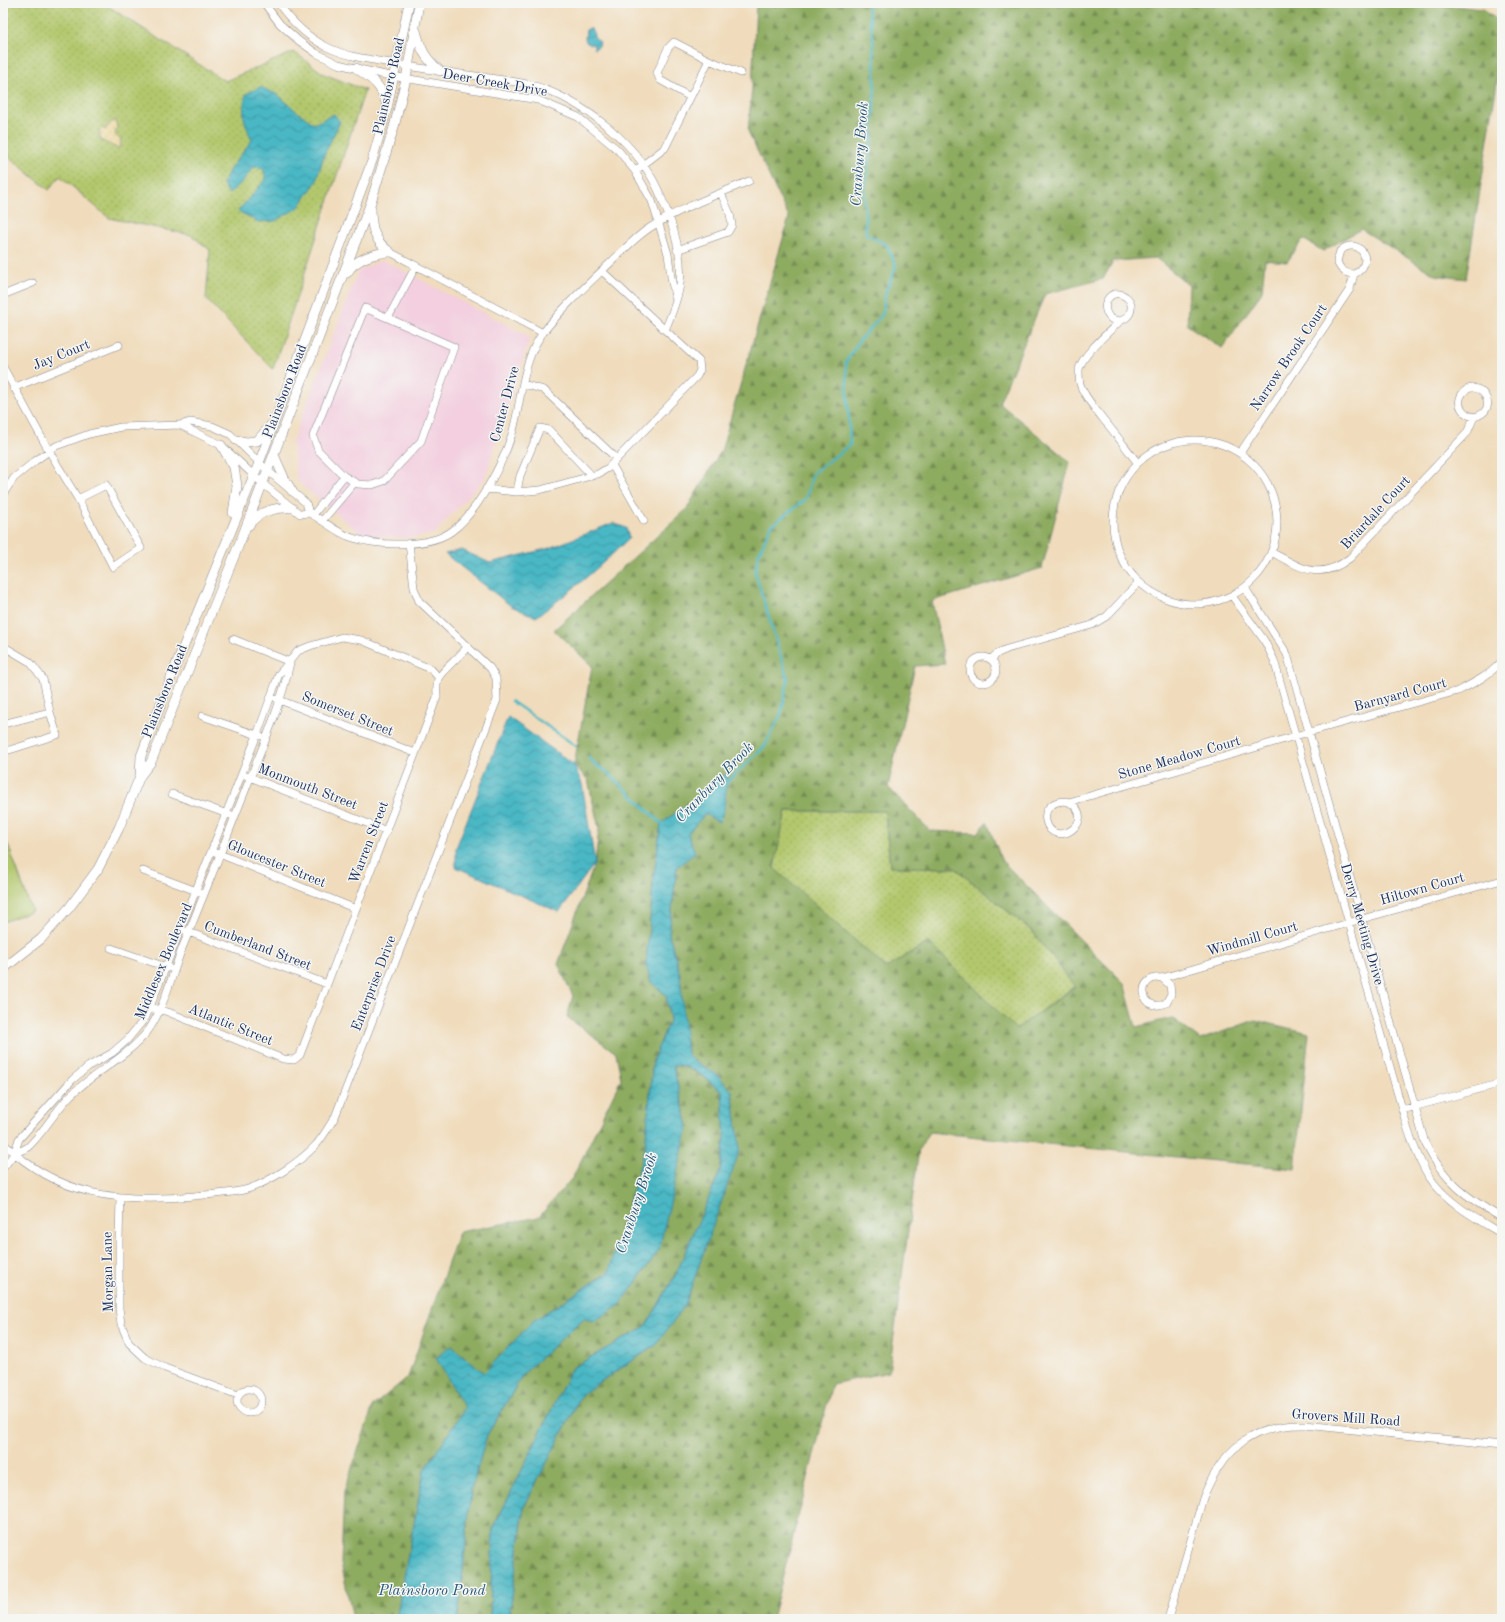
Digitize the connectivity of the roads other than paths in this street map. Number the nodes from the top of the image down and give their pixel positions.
1 (264, 3) edge
2 (278, 3) edge
3 (409, 3) edge
4 (420, 3) edge
5 (415, 29) junction
6 (709, 60) junction
7 (396, 64) junction
8 (408, 66) junction
9 (356, 68) junction
10 (440, 71) junction
11 (741, 73) dead end
12 (394, 77) junction
13 (406, 79) junction
14 (690, 97) junction
15 (387, 108) junction
16 (645, 164) junction
17 (635, 171) junction
18 (749, 181) dead end
19 (721, 193) junction
20 (371, 202) junction
21 (670, 217) junction
22 (659, 222) junction
23 (677, 250) junction
24 (390, 252) junction
25 (416, 266) junction
26 (602, 271) junction
27 (1354, 274) junction
28 (33, 283) dead end
29 (339, 287) junction
30 (3, 295) edge
31 (676, 299) junction
32 (388, 318) junction
33 (1120, 321) dead end
34 (665, 330) junction
35 (543, 333) junction
36 (119, 345) dead end
37 (3, 367) edge
38 (523, 384) junction
39 (14, 388) junction
40 (1474, 417) junction
41 (275, 420) junction
42 (180, 425) junction
43 (236, 440) junction
44 (221, 445) junction
45 (49, 451) junction
46 (1240, 453) junction
47 (274, 455) junction
48 (615, 462) junction
49 (1138, 462) junction
50 (258, 463) junction
51 (268, 471) junction
52 (254, 474) junction
53 (344, 476) junction
54 (592, 476) junction
55 (355, 482) junction
56 (262, 483) junction
57 (486, 489) junction
58 (292, 492) junction
59 (517, 492) junction
60 (3, 494) edge
61 (78, 499) junction
62 (292, 508) junction
63 (311, 514) junction
64 (322, 521) junction
65 (644, 521) dead end
66 (242, 537) junction
67 (227, 539) junction
68 (409, 543) junction
69 (1272, 552) junction
70 (1138, 583) junction
71 (1245, 588) junction
72 (1232, 596) junction
73 (233, 639) dead end
74 (3, 646) edge
75 (468, 646) junction
76 (991, 659) dead end
77 (1502, 661) edge
78 (290, 662) junction
79 (438, 677) junction
80 (271, 696) junction
81 (280, 700) junction
82 (50, 712) junction
83 (202, 716) dead end
84 (3, 724) edge
85 (1309, 732) junction
86 (257, 735) junction
87 (1296, 736) junction
88 (266, 738) junction
89 (3, 750) edge
90 (415, 753) junction
91 (242, 774) junction
92 (140, 776) junction
93 (250, 778) junction
94 (172, 794) dead end
95 (1069, 802) junction
96 (226, 813) junction
97 (234, 817) junction
98 (387, 831) junction
99 (211, 851) junction
100 (221, 855) junction
101 (142, 871) dead end
102 (1502, 880) edge
103 (196, 891) junction
104 (205, 894) junction
105 (356, 909) junction
106 (1362, 919) junction
107 (1349, 923) junction
108 (180, 929) junction
109 (189, 932) junction
110 (111, 948) dead end
111 (165, 967) junction
112 (3, 969) edge
113 (174, 970) junction
114 (1162, 978) dead end
115 (327, 984) junction
116 (150, 1007) junction
117 (159, 1010) junction
118 (300, 1055) joint
119 (1502, 1083) edge
120 (1415, 1107) junction
121 (1402, 1110) junction
122 (3, 1142) edge
123 (14, 1154) junction
124 (3, 1168) edge
125 (120, 1198) junction
126 (1502, 1218) edge
127 (1502, 1234) edge
128 (238, 1394) dead end
129 (1502, 1445) edge
130 (1168, 1619) edge

1 - 9 street, Deer Creek Drive
2 - 7 street, Deer Creek Drive
3 - 7 street, Plainsboro Road
4 - 5 street, Plainsboro Road
5 - 8 street, Plainsboro Road
5 - 10 street
6 - 11 street
6 - 14 street
6 - 14 street
7 - 8 street, Deer Creek Drive
7 - 12 street, Plainsboro Road
8 - 10 street, Deer Creek Drive
8 - 13 street, Plainsboro Road
9 - 12 street, Deer Creek Drive
9 - 15 street
10 - 16 street, Deer Creek Drive
12 - 13 street, Deer Creek Drive
12 - 15 street, Plainsboro Road
13 - 17 street, Deer Creek Drive
13 - 20 street, Plainsboro Road
14 - 16 street
15 - 41 street, Plainsboro Road
16 - 17 street
16 - 21 street, Deer Creek Drive
17 - 22 street, Deer Creek Drive
18 - 19 street, Center Drive
19 - 21 street, Center Drive
19 - 23 street
20 - 24 street
20 - 29 street, Plainsboro Road
21 - 22 street, Center Drive
21 - 23 street, Deer Creek Drive
22 - 26 street, Center Drive
22 - 31 street, Deer Creek Drive
23 - 31 street, Deer Creek Drive
24 - 25 street
24 - 29 street
25 - 32 street
25 - 35 street
26 - 34 street
26 - 35 street, Center Drive
27 - 27 street, Narrow Brook Court
27 - 46 street, Narrow Brook Court
28 - 30 street
29 - 47 street, Plainsboro Road
31 - 34 street
32 - 53 street
32 - 55 street
33 - 49 street
34 - 48 street
35 - 38 street, Center Drive
36 - 39 street, Jay Court
37 - 39 street
38 - 48 street
38 - 57 street, Center Drive
39 - 45 street
40 - 40 street, Briardale Court
40 - 69 street, Briardale Court
41 - 43 street
41 - 50 street, Plainsboro Road
42 - 43 street, Center Drive
42 - 44 street, Center Drive
42 - 45 street, Center Drive
43 - 50 street, Center Drive
44 - 52 street, Center Drive
44 - 67 street
45 - 60 street, Center Drive
45 - 61 street
46 - 49 street
46 - 69 street
47 - 51 street, Plainsboro Road
47 - 58 street
48 - 54 street
48 - 65 street
49 - 70 street
50 - 51 street, Center Drive
50 - 52 street, Plainsboro Road
51 - 56 street, Plainsboro Road
51 - 58 street, Center Drive
52 - 56 street, Center Drive
52 - 67 street, Plainsboro Road
53 - 55 street
53 - 63 street
54 - 59 street
54 - 59 street
55 - 64 street
56 - 62 street, Center Drive
56 - 66 street, Plainsboro Road
57 - 59 street
57 - 68 street, Center Drive
58 - 63 street, Center Drive
61 - 61 street
62 - 63 street, Center Drive
62 - 66 street
63 - 64 street, Center Drive
64 - 68 street, Center Drive
66 - 92 street, Plainsboro Road
67 - 92 street, Plainsboro Road
68 - 75 street, Enterprise Drive
69 - 71 street
70 - 72 street
70 - 76 street
71 - 72 street
71 - 85 street, Derry Meeting Drive
72 - 87 street, Derry Meeting Drive
73 - 78 street
74 - 82 street
75 - 79 street
75 - 125 street, Enterprise Drive
77 - 85 street, Barnyard Court
78 - 79 street, Middlesex Boulevard
78 - 80 street, Middlesex Boulevard
78 - 81 street, Middlesex Boulevard
79 - 90 street, Warren Street
80 - 81 street, Somerset Street
80 - 86 street, Middlesex Boulevard
81 - 88 street, Middlesex Boulevard
81 - 90 street, Somerset Street
82 - 84 street
82 - 89 street
83 - 86 street
85 - 87 street, Barnyard Court
85 - 106 street, Derry Meeting Drive
86 - 88 street
86 - 91 street, Middlesex Boulevard
87 - 95 street, Stone Meadow Court
87 - 107 street, Derry Meeting Drive
88 - 93 street, Middlesex Boulevard
90 - 98 street, Warren Street
91 - 93 street, Monmouth Street
91 - 96 street, Middlesex Boulevard
92 - 112 street, Plainsboro Road
93 - 97 street, Middlesex Boulevard
93 - 98 street, Monmouth Street
94 - 96 street
95 - 95 street, Stone Meadow Court
96 - 97 street
96 - 99 street, Middlesex Boulevard
97 - 100 street, Middlesex Boulevard
98 - 105 street, Warren Street
99 - 100 street, Gloucester Street
99 - 103 street, Middlesex Boulevard
100 - 104 street, Middlesex Boulevard
100 - 105 street, Gloucester Street
101 - 103 street
102 - 106 street, Hiltown Court
103 - 104 street
103 - 108 street, Middlesex Boulevard
104 - 109 street, Middlesex Boulevard
105 - 115 street, Warren Street
106 - 107 street, Hiltown Court
106 - 120 street, Derry Meeting Drive
107 - 114 street, Windmill Court
107 - 121 street, Derry Meeting Drive
108 - 109 street, Cumberland Street
108 - 111 street, Middlesex Boulevard
109 - 113 street, Middlesex Boulevard
109 - 115 street, Cumberland Street
110 - 111 street
111 - 113 street
111 - 116 street, Middlesex Boulevard
113 - 117 street, Middlesex Boulevard
115 - 118 street, Warren Street
116 - 117 street, Atlantic Street
116 - 123 street, Middlesex Boulevard
117 - 118 street, Atlantic Street
117 - 123 street, Middlesex Boulevard
119 - 120 street
120 - 121 street
120 - 126 street, Derry Meeting Drive
121 - 127 street, Derry Meeting Drive
122 - 123 street
123 - 124 street
123 - 125 street, Enterprise Drive
125 - 128 street, Morgan Lane
129 - 130 street, Grovers Mill Road

